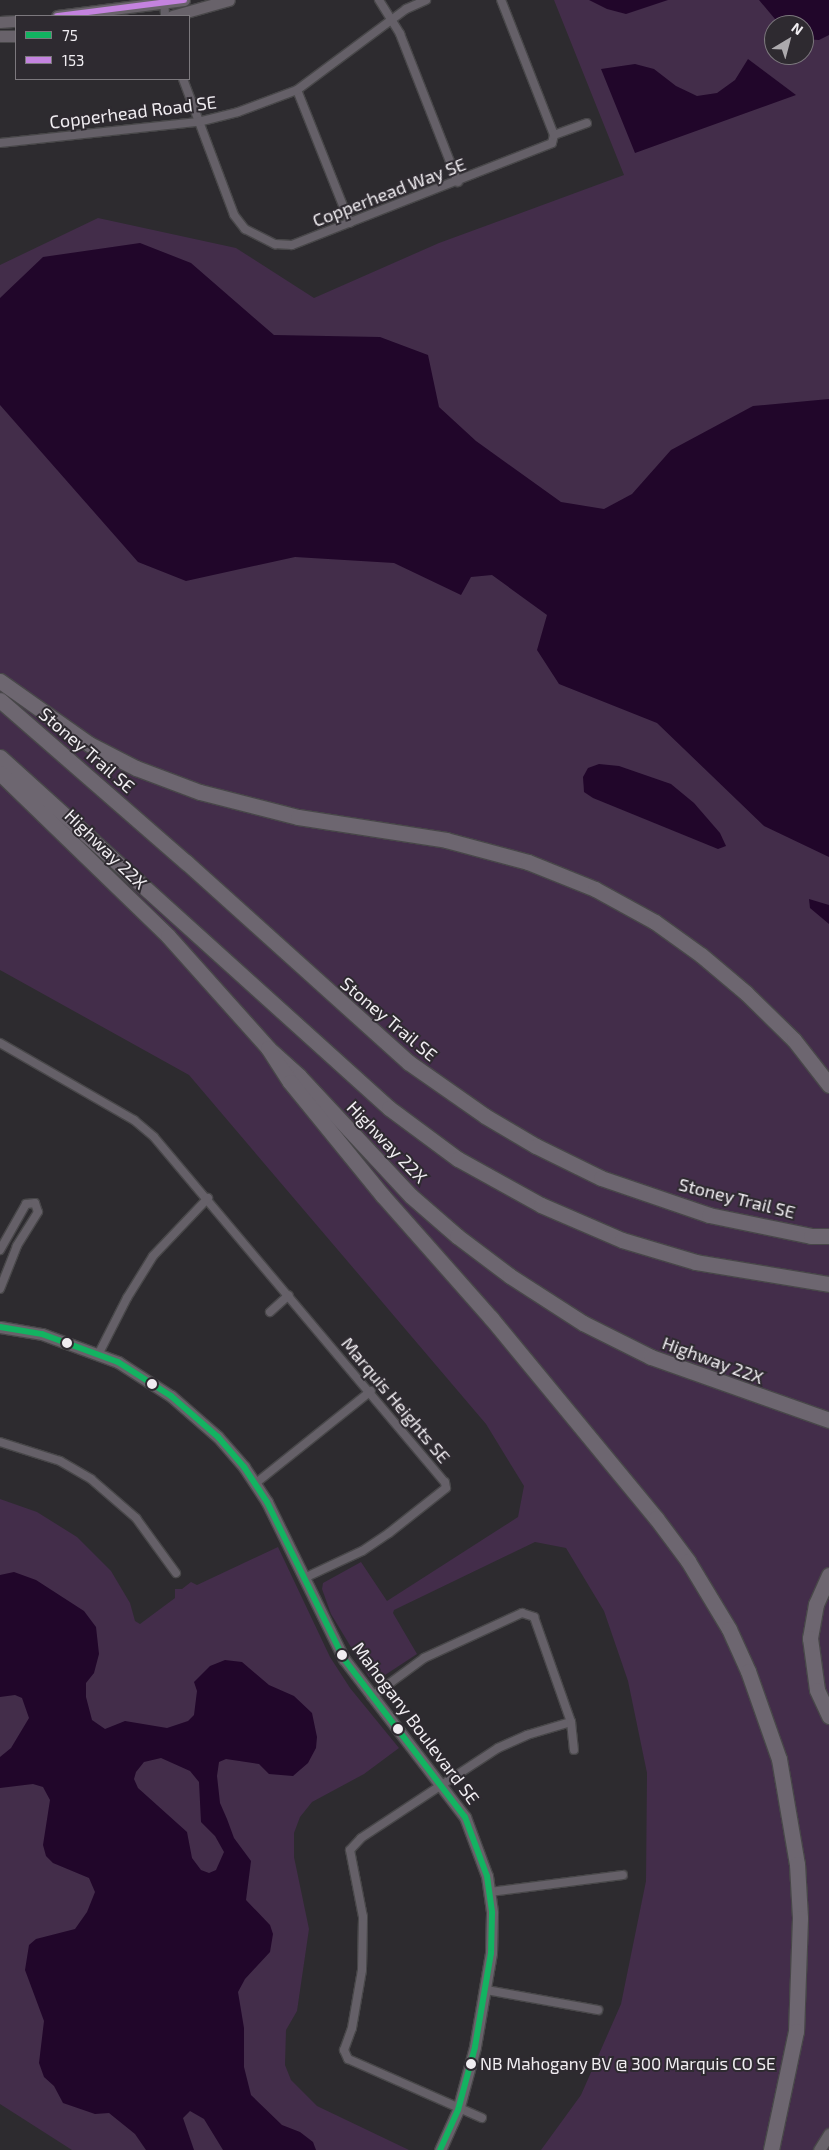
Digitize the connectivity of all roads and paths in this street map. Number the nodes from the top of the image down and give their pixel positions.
1 (184, 0) edge
2 (229, 0) edge
3 (379, 0) edge
4 (426, 0) edge
5 (501, 0) edge
6 (164, 2) edge
7 (65, 15) edge
8 (165, 15) edge
9 (176, 15) edge
10 (393, 19) junction
11 (15, 21) edge
12 (0, 22) edge
13 (0, 36) edge
14 (15, 36) edge
15 (183, 80) edge
16 (297, 90) junction
17 (198, 122) junction
18 (587, 123) dead end
19 (554, 135) junction
20 (0, 143) edge
21 (458, 182) junction
22 (350, 223) junction
23 (0, 682) edge
24 (0, 700) edge
25 (0, 757) edge
26 (0, 772) edge
27 (0, 1043) edge
28 (268, 1048) junction
29 (829, 1085) edge
30 (208, 1198) junction
31 (829, 1236) edge
32 (0, 1250) edge
33 (829, 1284) edge
34 (0, 1289) edge
35 (289, 1295) junction
36 (270, 1312) dead end
37 (0, 1327) edge
38 (99, 1353) junction
39 (371, 1391) junction
40 (829, 1420) edge
41 (0, 1442) edge
42 (256, 1483) junction
43 (176, 1573) dead end
44 (829, 1575) edge
45 (304, 1578) junction
46 (371, 1697) junction
47 (829, 1716) edge
48 (571, 1722) junction
49 (574, 1750) dead end
50 (443, 1784) junction
51 (624, 1875) dead end
52 (490, 1892) junction
53 (486, 1990) junction
54 (598, 2010) dead end
55 (458, 2110) junction
56 (482, 2118) dead end
57 (829, 2134) edge
58 (440, 2150) edge
59 (771, 2150) edge
60 (819, 2150) edge

1 - 6 street
2 - 9 street
3 - 10 street
4 - 10 street
5 - 19 street
6 - 7 street
6 - 8 street
10 - 16 street, Copperhead Road SE
10 - 21 street
11 - 12 street
13 - 14 street
15 - 17 street, Copperhead Way SE
16 - 17 street, Copperhead Road SE
16 - 22 street
17 - 20 street, Copperhead Road SE
17 - 22 street, Copperhead Way SE
18 - 19 street
19 - 21 street, Copperhead Way SE
21 - 22 street, Copperhead Way SE
23 - 29 highway
24 - 31 highway, Stoney Trail SE
25 - 33 highway
26 - 28 highway, Highway 22X
27 - 30 street, Marquis Heights SE
28 - 40 highway, Highway 22X
28 - 59 highway
30 - 35 street, Marquis Heights SE
30 - 38 street
32 - 34 street
35 - 36 street
35 - 39 street, Marquis Heights SE
37 - 38 street, Mahogany Boulevard SE
38 - 42 street, Mahogany Boulevard SE
39 - 42 street
39 - 45 street, Marquis Heights SE
41 - 43 street
42 - 45 street, Mahogany Boulevard SE
44 - 47 highway
45 - 46 street, Mahogany Boulevard SE
46 - 48 street
46 - 50 street, Mahogany Boulevard SE
48 - 49 street
48 - 50 street
50 - 52 street, Mahogany Boulevard SE
50 - 55 street
51 - 52 street
52 - 53 street, Mahogany Boulevard SE
53 - 54 street
53 - 55 street, Mahogany Boulevard SE
55 - 56 street
55 - 58 street, Mahogany Boulevard SE
57 - 60 street

